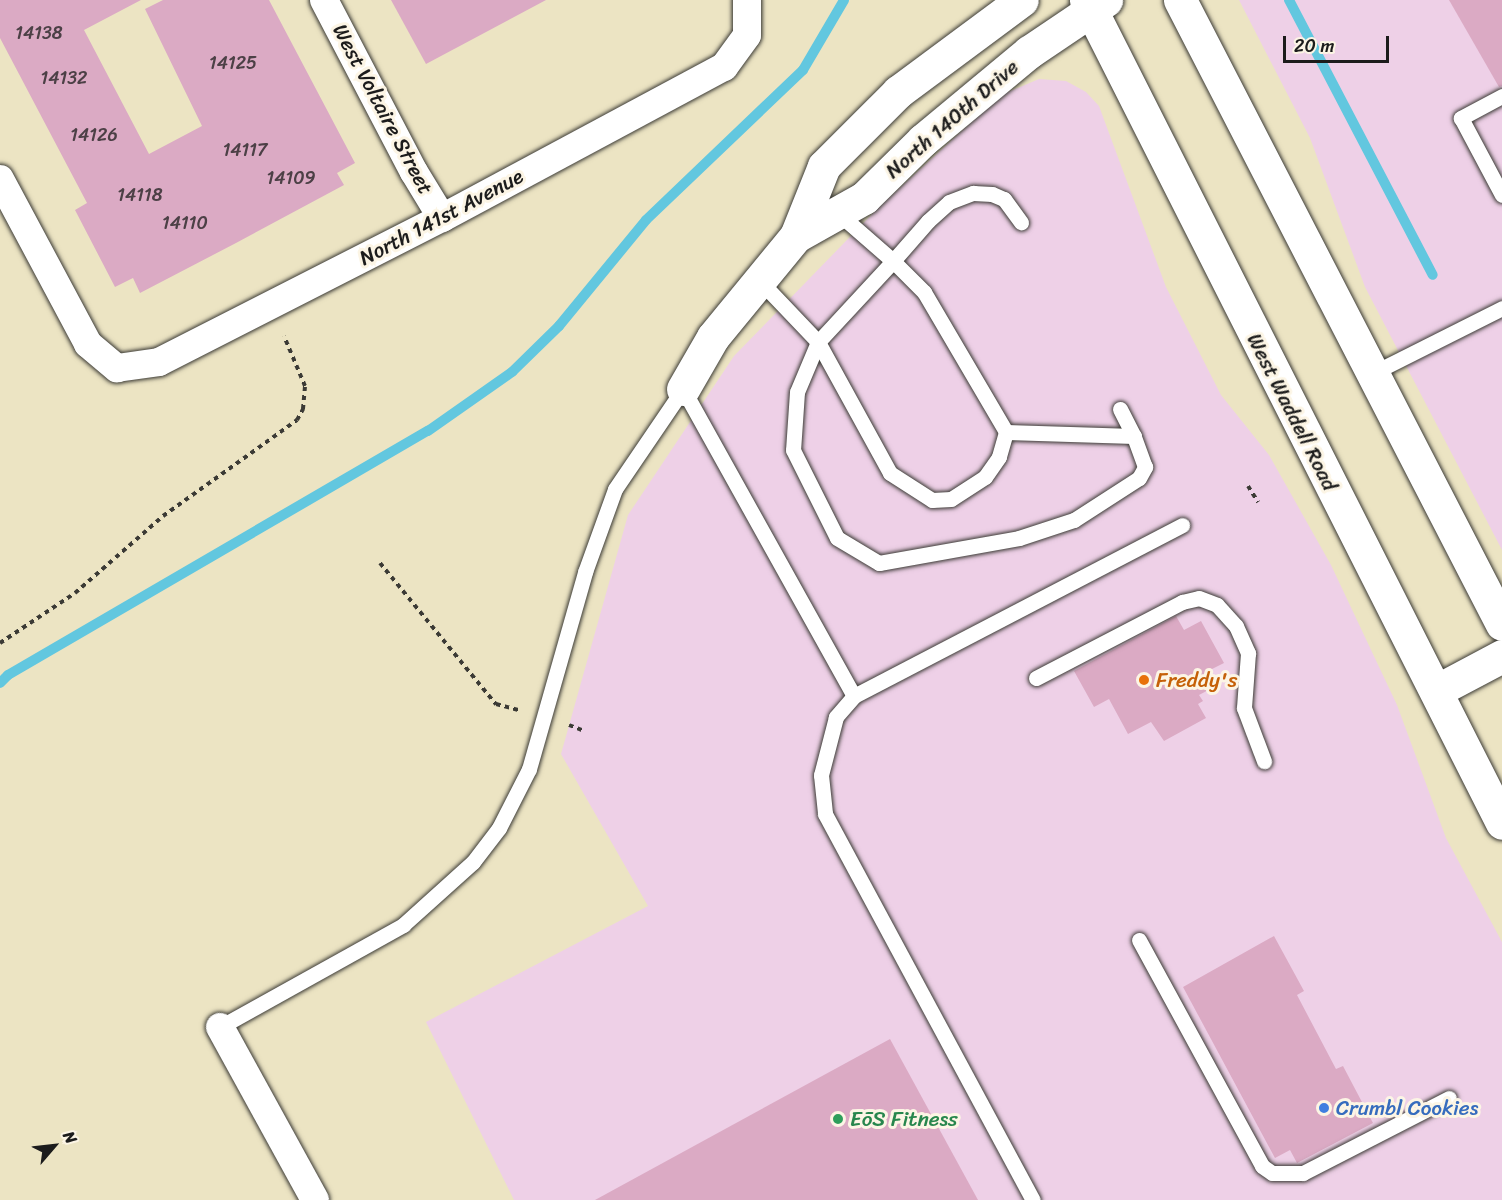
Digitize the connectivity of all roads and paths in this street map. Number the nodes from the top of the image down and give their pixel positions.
1 (324, 0) edge
2 (747, 0) edge
3 (1022, 0) edge
4 (1180, 0) edge
5 (1094, 3) edge
6 (1502, 96) edge
7 (0, 179) edge
8 (1502, 195) edge
9 (838, 213) junction
10 (442, 218) junction
11 (1021, 222) dead end
12 (796, 236) junction
13 (893, 261) junction
14 (760, 281) junction
15 (1502, 308) edge
16 (284, 336) dead end
17 (818, 342) junction
18 (1371, 374) junction
19 (683, 389) junction
20 (1120, 409) dead end
21 (1006, 432) junction
22 (1134, 436) junction
23 (1248, 486) dead end
24 (1258, 502) dead end
25 (1182, 525) dead end
26 (380, 563) dead end
27 (1502, 624) edge
28 (0, 643) edge
29 (1502, 656) edge
30 (1036, 678) dead end
31 (1436, 691) junction
32 (854, 696) junction
33 (545, 716) junction
34 (582, 730) dead end
35 (1264, 760) dead end
36 (1502, 823) edge
37 (1139, 940) dead end
38 (220, 1027) joint
39 (1449, 1098) dead end
40 (315, 1200) edge
41 (1033, 1200) edge

1 - 10 street, West Voltaire Street
2 - 10 street, North 141st Avenue
3 - 12 main road, North 140th Drive
4 - 18 main road
5 - 9 main road, North 140th Drive
5 - 31 main road, West Waddell Road
6 - 8 lane
7 - 10 street, North 141st Avenue
9 - 12 main road, North 140th Drive
9 - 13 lane
11 - 13 lane
12 - 14 main road, North 140th Drive
13 - 17 lane
13 - 21 lane
14 - 17 lane
14 - 19 main road, North 140th Drive
15 - 18 lane
16 - 28 path
17 - 21 lane
17 - 22 lane
18 - 27 main road
19 - 32 lane
19 - 33 lane
20 - 22 lane
21 - 22 lane
23 - 24 path
25 - 32 lane
26 - 33 path
29 - 31 main road
30 - 35 lane
31 - 36 main road, West Waddell Road
32 - 41 lane
33 - 34 path
33 - 38 lane
37 - 39 lane
38 - 40 street

